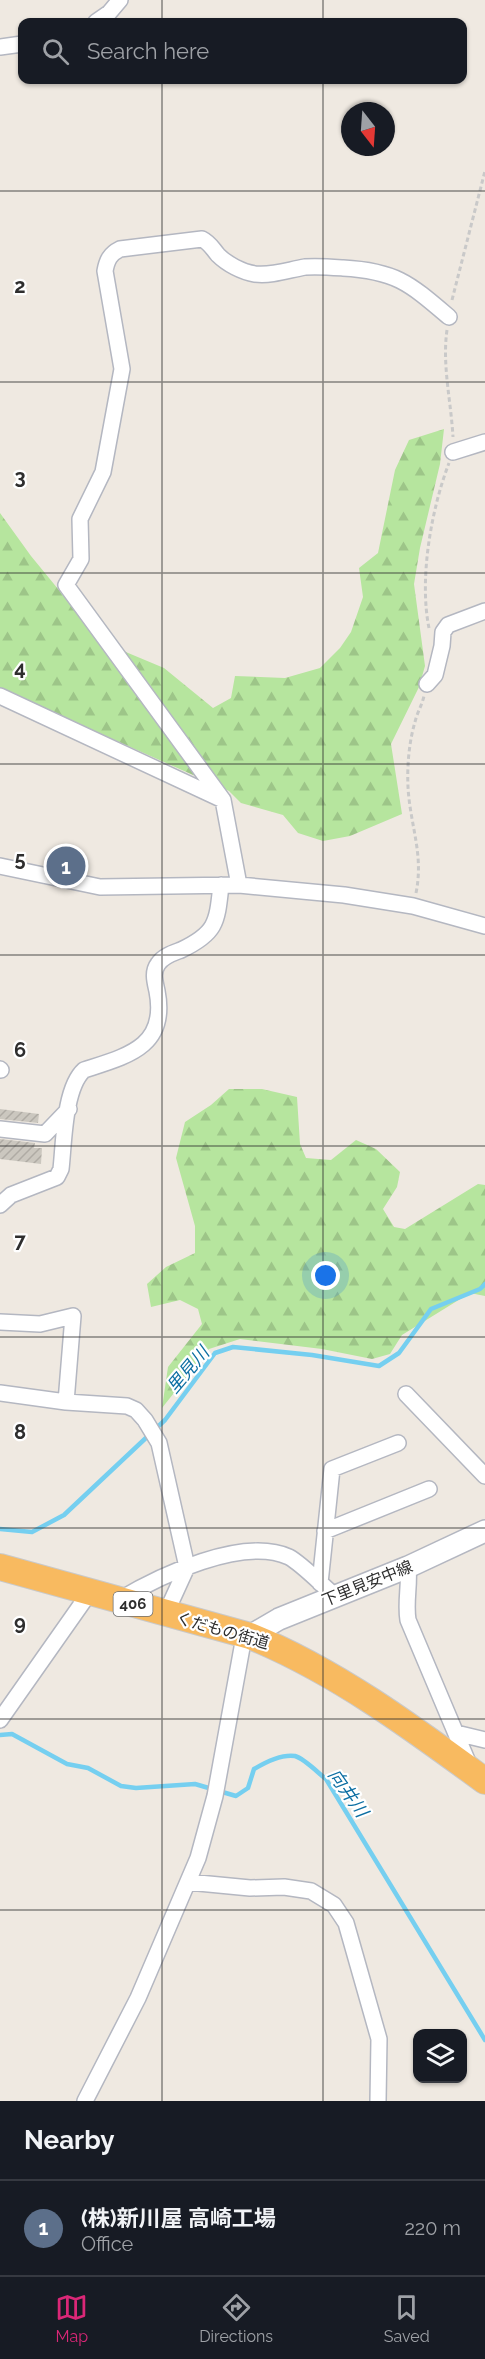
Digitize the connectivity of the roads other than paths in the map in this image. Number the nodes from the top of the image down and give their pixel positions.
1 (120, 0) edge
2 (102, 18) edge
3 (18, 45) edge
4 (0, 47) edge
5 (448, 317) road end
6 (485, 442) edge
7 (453, 452) road end
8 (485, 611) edge
9 (427, 684) road end
10 (0, 696) edge
11 (223, 800) junction
12 (0, 866) edge
13 (221, 885) junction
14 (239, 885) junction
15 (485, 926) edge
16 (69, 1109) junction
17 (0, 1129) edge
18 (4, 1197) edge
19 (0, 1322) edge
20 (0, 1393) edge
21 (405, 1394) dead end
22 (66, 1402) junction
23 (398, 1443) dead end
24 (485, 1476) edge
25 (429, 1489) dead end
26 (326, 1531) junction
27 (485, 1531) edge
28 (0, 1567) edge
29 (187, 1567) junction
30 (408, 1567) junction
31 (328, 1590) junction
32 (90, 1592) junction
33 (119, 1600) junction
34 (166, 1613) junction
35 (250, 1636) junction
36 (0, 1720) edge
37 (456, 1734) junction
38 (485, 1740) edge
39 (478, 1777) edge
40 (188, 1882) junction
41 (86, 2101) edge
42 (378, 2101) edge

1 - 2 street
3 - 4 street
5 - 11 street
6 - 7 street
8 - 9 street
10 - 11 street
11 - 14 street
12 - 13 street
13 - 14 street
13 - 16 street
14 - 15 street
16 - 17 street
16 - 18 street
19 - 22 street
20 - 22 street
21 - 24 street
22 - 29 street
23 - 26 street
25 - 26 street
26 - 31 street
27 - 30 main road, 下里見安中線
28 - 32 highway, くだもの街道 / 406
29 - 31 street
29 - 33 street
29 - 34 street
30 - 31 main road, 下里見安中線
30 - 37 street
31 - 35 main road, 下里見安中線
32 - 33 highway, くだもの街道 / 406
32 - 36 street
33 - 34 highway, くだもの街道 / 406
34 - 35 highway, くだもの街道 / 406
35 - 39 highway, くだもの街道 / 406
35 - 40 street
37 - 38 street
37 - 39 street
40 - 41 street
40 - 42 street

